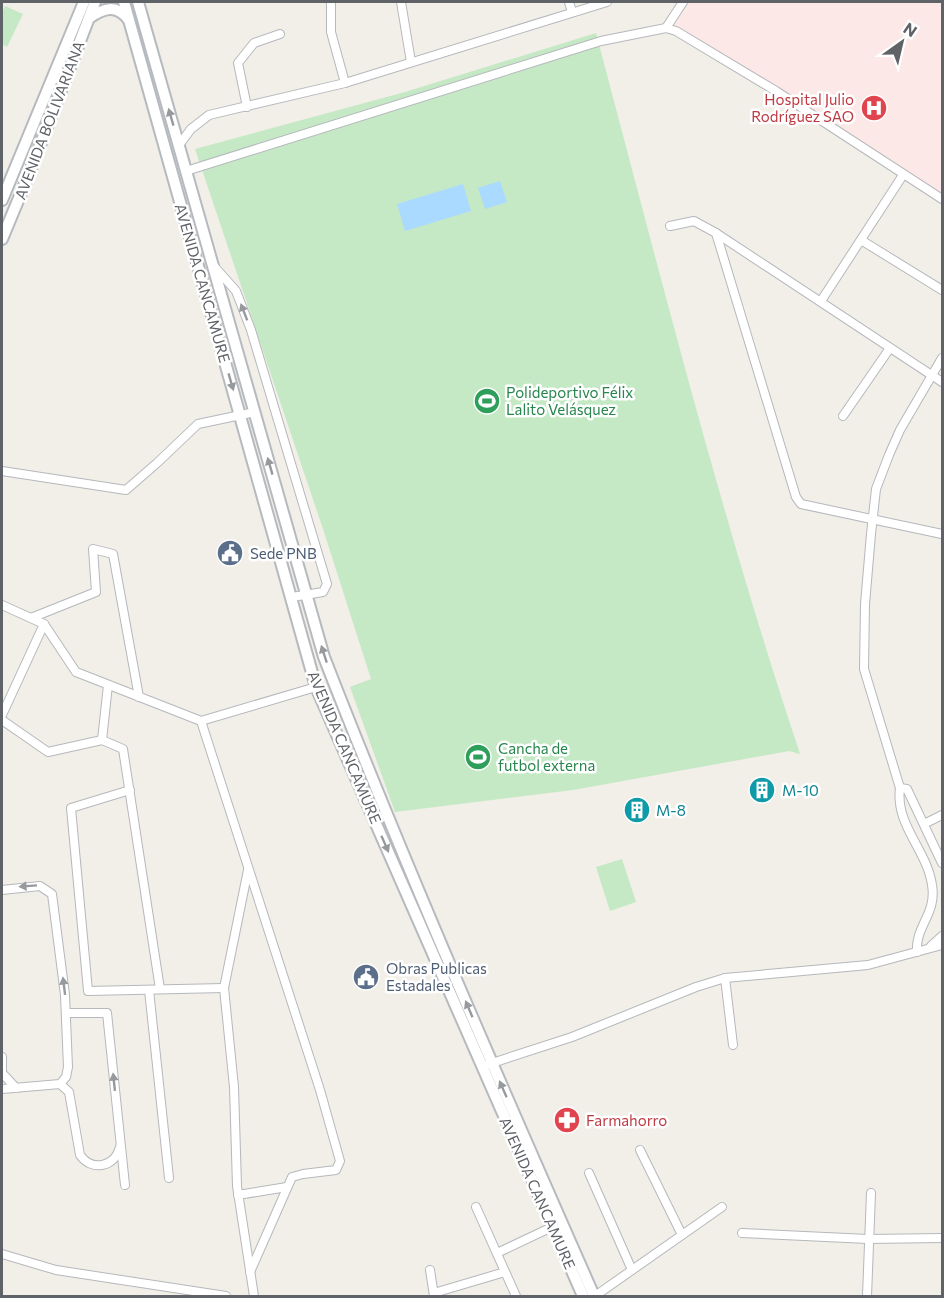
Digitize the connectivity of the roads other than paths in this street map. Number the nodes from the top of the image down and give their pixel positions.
1 (84, 2) edge
2 (95, 2) edge
3 (124, 2) edge
4 (138, 2) edge
5 (331, 2) edge
6 (401, 2) edge
7 (569, 2) edge
8 (607, 2) edge
9 (684, 2) edge
10 (572, 12) junction
11 (89, 18) junction
12 (130, 22) junction
13 (666, 28) junction
14 (280, 34) dead end
15 (411, 62) junction
16 (345, 83) junction
17 (247, 107) junction
18 (179, 145) junction
19 (186, 171) junction
20 (903, 175) junction
21 (2, 200) edge
22 (942, 200) edge
23 (670, 226) dead end
24 (204, 232) junction
25 (716, 233) junction
26 (189, 235) junction
27 (2, 239) edge
28 (861, 240) junction
29 (213, 264) junction
30 (942, 290) edge
31 (820, 301) junction
32 (890, 348) junction
33 (942, 358) edge
34 (933, 376) junction
35 (942, 382) edge
36 (255, 412) junction
37 (240, 415) junction
38 (843, 416) dead end
39 (2, 471) edge
40 (873, 520) junction
41 (942, 534) edge
42 (307, 594) junction
43 (292, 597) junction
44 (2, 605) edge
45 (31, 618) junction
46 (44, 624) junction
47 (108, 685) junction
48 (316, 687) junction
49 (139, 697) junction
50 (2, 715) edge
51 (2, 720) edge
52 (201, 722) junction
53 (102, 740) junction
54 (358, 744) junction
55 (344, 749) junction
56 (900, 788) junction
57 (130, 790) junction
58 (942, 815) edge
59 (924, 824) junction
60 (942, 863) edge
61 (248, 869) junction
62 (2, 890) edge
63 (942, 936) edge
64 (942, 945) edge
65 (930, 947) junction
66 (917, 952) junction
67 (725, 978) junction
68 (224, 988) junction
69 (160, 989) junction
70 (148, 990) junction
71 (67, 1013) junction
72 (732, 1044) dead end
73 (2, 1057) edge
74 (487, 1065) junction
75 (2, 1074) edge
76 (60, 1084) junction
77 (16, 1088) junction
78 (2, 1089) edge
79 (121, 1140) junction
80 (640, 1150) dead end
81 (589, 1173) dead end
82 (169, 1178) dead end
83 (125, 1185) dead end
84 (287, 1187) junction
85 (871, 1193) dead end
86 (238, 1195) junction
87 (476, 1207) dead end
88 (722, 1207) dead end
89 (552, 1227) junction
90 (742, 1233) dead end
91 (682, 1235) junction
92 (942, 1238) edge
93 (868, 1239) junction
94 (497, 1252) junction
95 (2, 1254) edge
96 (430, 1270) dead end
97 (632, 1270) junction
98 (250, 1272) junction
99 (505, 1272) junction
100 (434, 1295) edge
101 (226, 1296) edge
102 (254, 1296) edge
103 (516, 1296) edge
104 (583, 1296) edge
105 (595, 1296) edge
106 (867, 1296) edge

1 - 21 main road, AVENIDA BOLIVARIANA
2 - 11 main road, AVENIDA BOLIVARIANA
3 - 12 main road, AVENIDA CANCAMURE
18 -> 4 main road, AVENIDA CANCAMURE
5 - 16 street
6 - 15 street
7 - 10 street
8 - 10 street
9 - 13 street
10 - 15 street
11 - 12 main road
11 - 27 main road, AVENIDA BOLIVARIANA
12 - 26 main road, AVENIDA CANCAMURE
13 - 19 street
13 - 20 street
14 - 17 street
15 - 16 street
16 - 17 street
17 - 18 street
18 - 19 main road, AVENIDA CANCAMURE
19 - 24 main road, AVENIDA CANCAMURE
20 - 22 street
20 - 28 street
23 - 25 street
24 - 26 street
24 - 29 main road, AVENIDA CANCAMURE
25 - 31 street
25 - 40 street
26 -> 37 main road, AVENIDA CANCAMURE
28 - 30 street
28 - 31 street
29 - 36 main road, AVENIDA CANCAMURE
42 -> 29 street
31 - 32 street
32 - 34 street
32 - 38 street
33 - 34 street
34 - 35 street
34 - 40 street
36 - 37 street
42 -> 36 main road, AVENIDA CANCAMURE
37 - 39 street
37 - 43 main road, AVENIDA CANCAMURE
40 - 41 street
40 - 56 street
42 - 43 street
54 -> 42 main road, AVENIDA CANCAMURE
43 - 48 main road, AVENIDA CANCAMURE
44 - 45 street
45 - 46 street
45 - 49 street
46 - 47 street
46 - 50 street
47 - 49 street
47 - 53 street
48 - 52 street
48 - 55 main road, AVENIDA CANCAMURE
49 - 52 street
51 - 53 street
52 - 61 street
53 - 57 street
54 - 55 street
74 -> 54 main road, AVENIDA CANCAMURE
55 -> 74 main road, AVENIDA CANCAMURE
56 - 59 street
56 - 66 street
57 - 69 street
57 - 70 street
58 - 59 street
59 - 60 street
61 - 68 street
61 - 84 street
71 -> 62 street
63 - 65 street
64 - 65 street
65 - 66 street
66 - 67 street
67 - 72 street
67 - 74 street
68 - 69 street
68 - 86 street
69 - 70 street
70 - 82 street
71 - 76 street
79 -> 71 street
73 - 75 street
74 - 89 main road, AVENIDA CANCAMURE
105 -> 74 main road, AVENIDA CANCAMURE
75 - 77 street
76 - 77 street
76 - 79 street
77 - 78 street
79 - 83 street
80 - 91 street
81 - 97 street
84 - 86 street
84 - 98 street
85 - 93 street
86 - 98 street
87 - 94 street
88 - 91 street
89 - 94 street
89 - 104 main road, AVENIDA CANCAMURE
90 - 93 street
91 - 97 street
92 - 93 street
93 - 106 street
94 - 99 street
95 - 101 street
96 - 100 street
97 - 105 street
98 - 102 street
99 - 100 street
99 - 103 street

